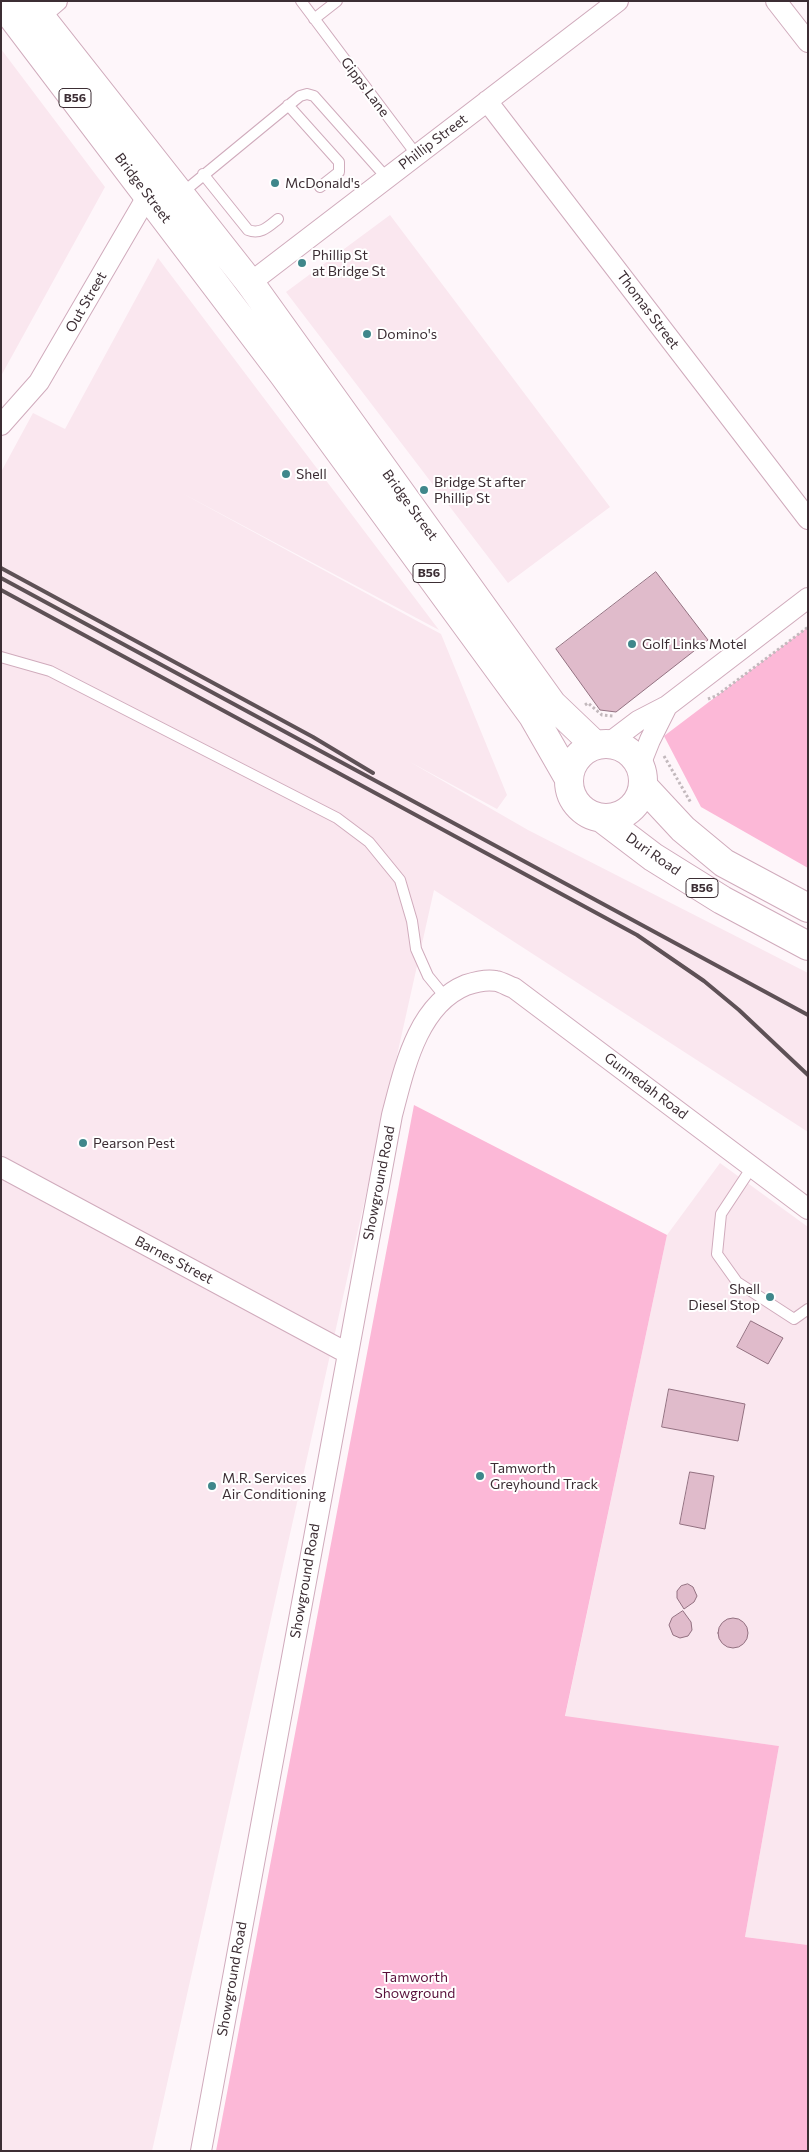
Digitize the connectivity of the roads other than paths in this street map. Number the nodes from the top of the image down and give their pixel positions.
1 (301, 1) edge
2 (337, 1) edge
3 (618, 1) edge
4 (776, 1) edge
5 (1, 2) edge
6 (36, 12) edge
7 (314, 19) junction
8 (808, 42) edge
9 (487, 101) junction
10 (288, 105) junction
11 (416, 154) junction
12 (204, 174) junction
13 (386, 177) junction
14 (320, 187) dead end
15 (165, 189) junction
16 (278, 219) dead end
17 (250, 283) junction
18 (283, 374) junction
19 (1, 425) edge
20 (808, 519) edge
21 (808, 598) edge
22 (1, 658) edge
23 (667, 706) junction
24 (602, 744) junction
25 (641, 776) junction
26 (568, 777) junction
27 (604, 819) junction
28 (808, 908) edge
29 (808, 946) edge
30 (476, 981) joint
31 (446, 998) junction
32 (1, 1166) edge
33 (752, 1166) junction
34 (808, 1209) edge
35 (808, 1309) edge
36 (347, 1353) junction
37 (201, 2151) edge

1 - 7 lane, Gipps Lane
2 - 7 lane
3 - 9 street, Phillip Street
4 - 8 street
5 - 6 main road, Bridge Street / B56
6 - 15 main road, Bridge Street / B56
7 - 11 lane, Gipps Lane
9 - 11 street, Phillip Street
9 - 20 street, Thomas Street
10 - 12 lane
10 - 13 lane
10 - 14 lane
11 - 13 street, Phillip Street
12 - 15 lane
12 - 16 lane
13 - 17 street, Phillip Street
15 - 17 main road, Bridge Street / B56
15 - 18 main road, Bridge Street / B56
15 - 19 street, Out Street
17 - 18 main road, Bridge Street
17 - 24 main road, Bridge Street / B56
18 - 26 main road, Bridge Street / B56
21 - 23 street
22 - 31 lane
23 - 24 street
23 - 25 street
24 - 25 main road, B56
24 - 26 main road
25 - 27 main road
25 - 28 main road, B56
26 - 27 main road, B56
27 - 29 main road, Duri Road / B56
30 - 31 street, Showground Road
30 - 33 street, Gunnedah Road
31 - 36 street, Showground Road
32 - 36 street, Barnes Street
33 - 34 street, Gunnedah Road
33 - 35 lane
36 - 37 street, Showground Road

